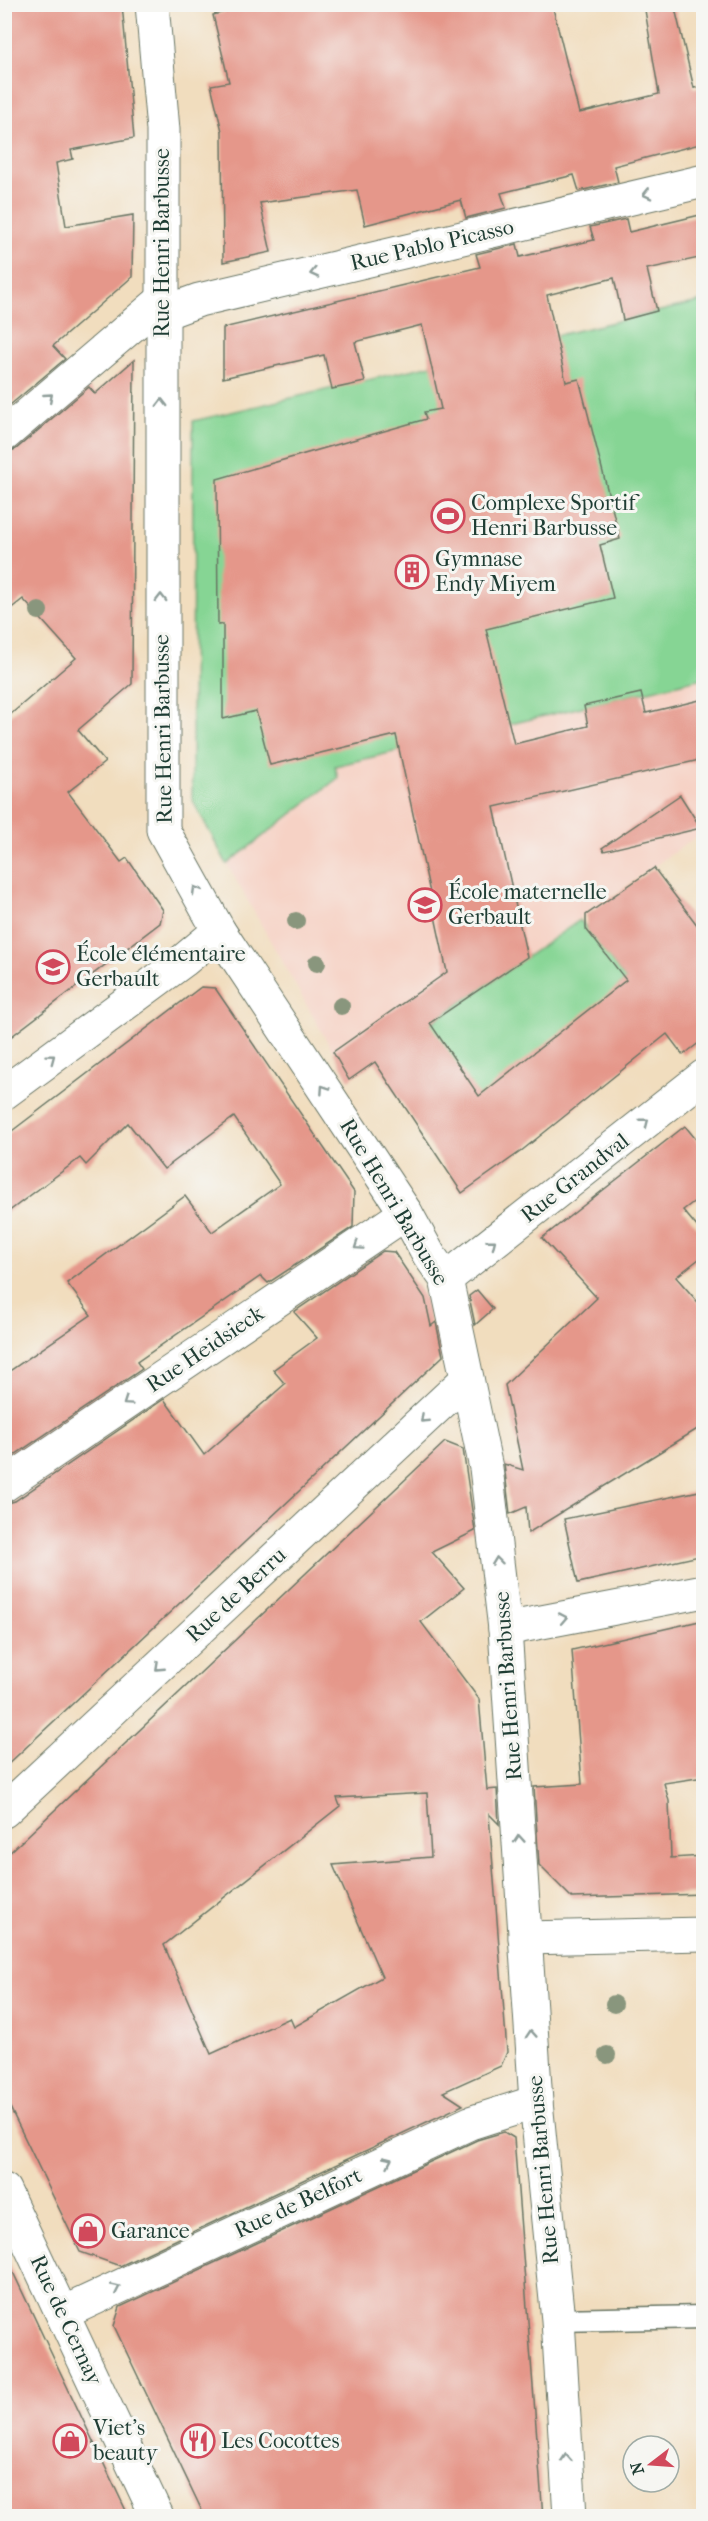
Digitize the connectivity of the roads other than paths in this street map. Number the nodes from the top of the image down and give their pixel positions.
1 (152, 4) edge
2 (704, 181) edge
3 (161, 307) junction
4 (4, 435) edge
5 (219, 931) junction
6 (704, 1077) edge
7 (4, 1093) edge
8 (406, 1213) junction
9 (446, 1279) junction
10 (467, 1379) junction
11 (4, 1485) edge
12 (704, 1591) edge
13 (505, 1629) junction
14 (4, 1811) edge
15 (704, 1934) edge
16 (525, 1938) junction
17 (536, 2102) junction
18 (4, 2190) edge
19 (63, 2313) junction
20 (704, 2317) edge
21 (558, 2320) junction
22 (157, 2517) edge
23 (570, 2517) edge

1 - 3 street, Rue Henri Barbusse
2 -> 3 street, Rue Pablo Picasso
4 -> 3 street
5 -> 3 street, Rue Henri Barbusse
7 -> 5 street
8 -> 5 street, Rue Henri Barbusse
9 -> 6 street, Rue Grandval
8 - 9 street, Rue Henri Barbusse
8 -> 11 street, Rue Heidsieck
9 - 10 street, Rue Henri Barbusse
13 -> 10 street, Rue Henri Barbusse
10 -> 14 street, Rue de Berru
13 -> 12 street
16 -> 13 street, Rue Henri Barbusse
15 - 16 street
17 -> 16 street, Rue Henri Barbusse
19 -> 17 street, Rue de Belfort
17 - 21 street, Rue Henri Barbusse
18 - 19 street, Rue de Cernay
19 - 22 street, Rue de Cernay
20 - 21 lane
23 -> 21 street, Rue Henri Barbusse

